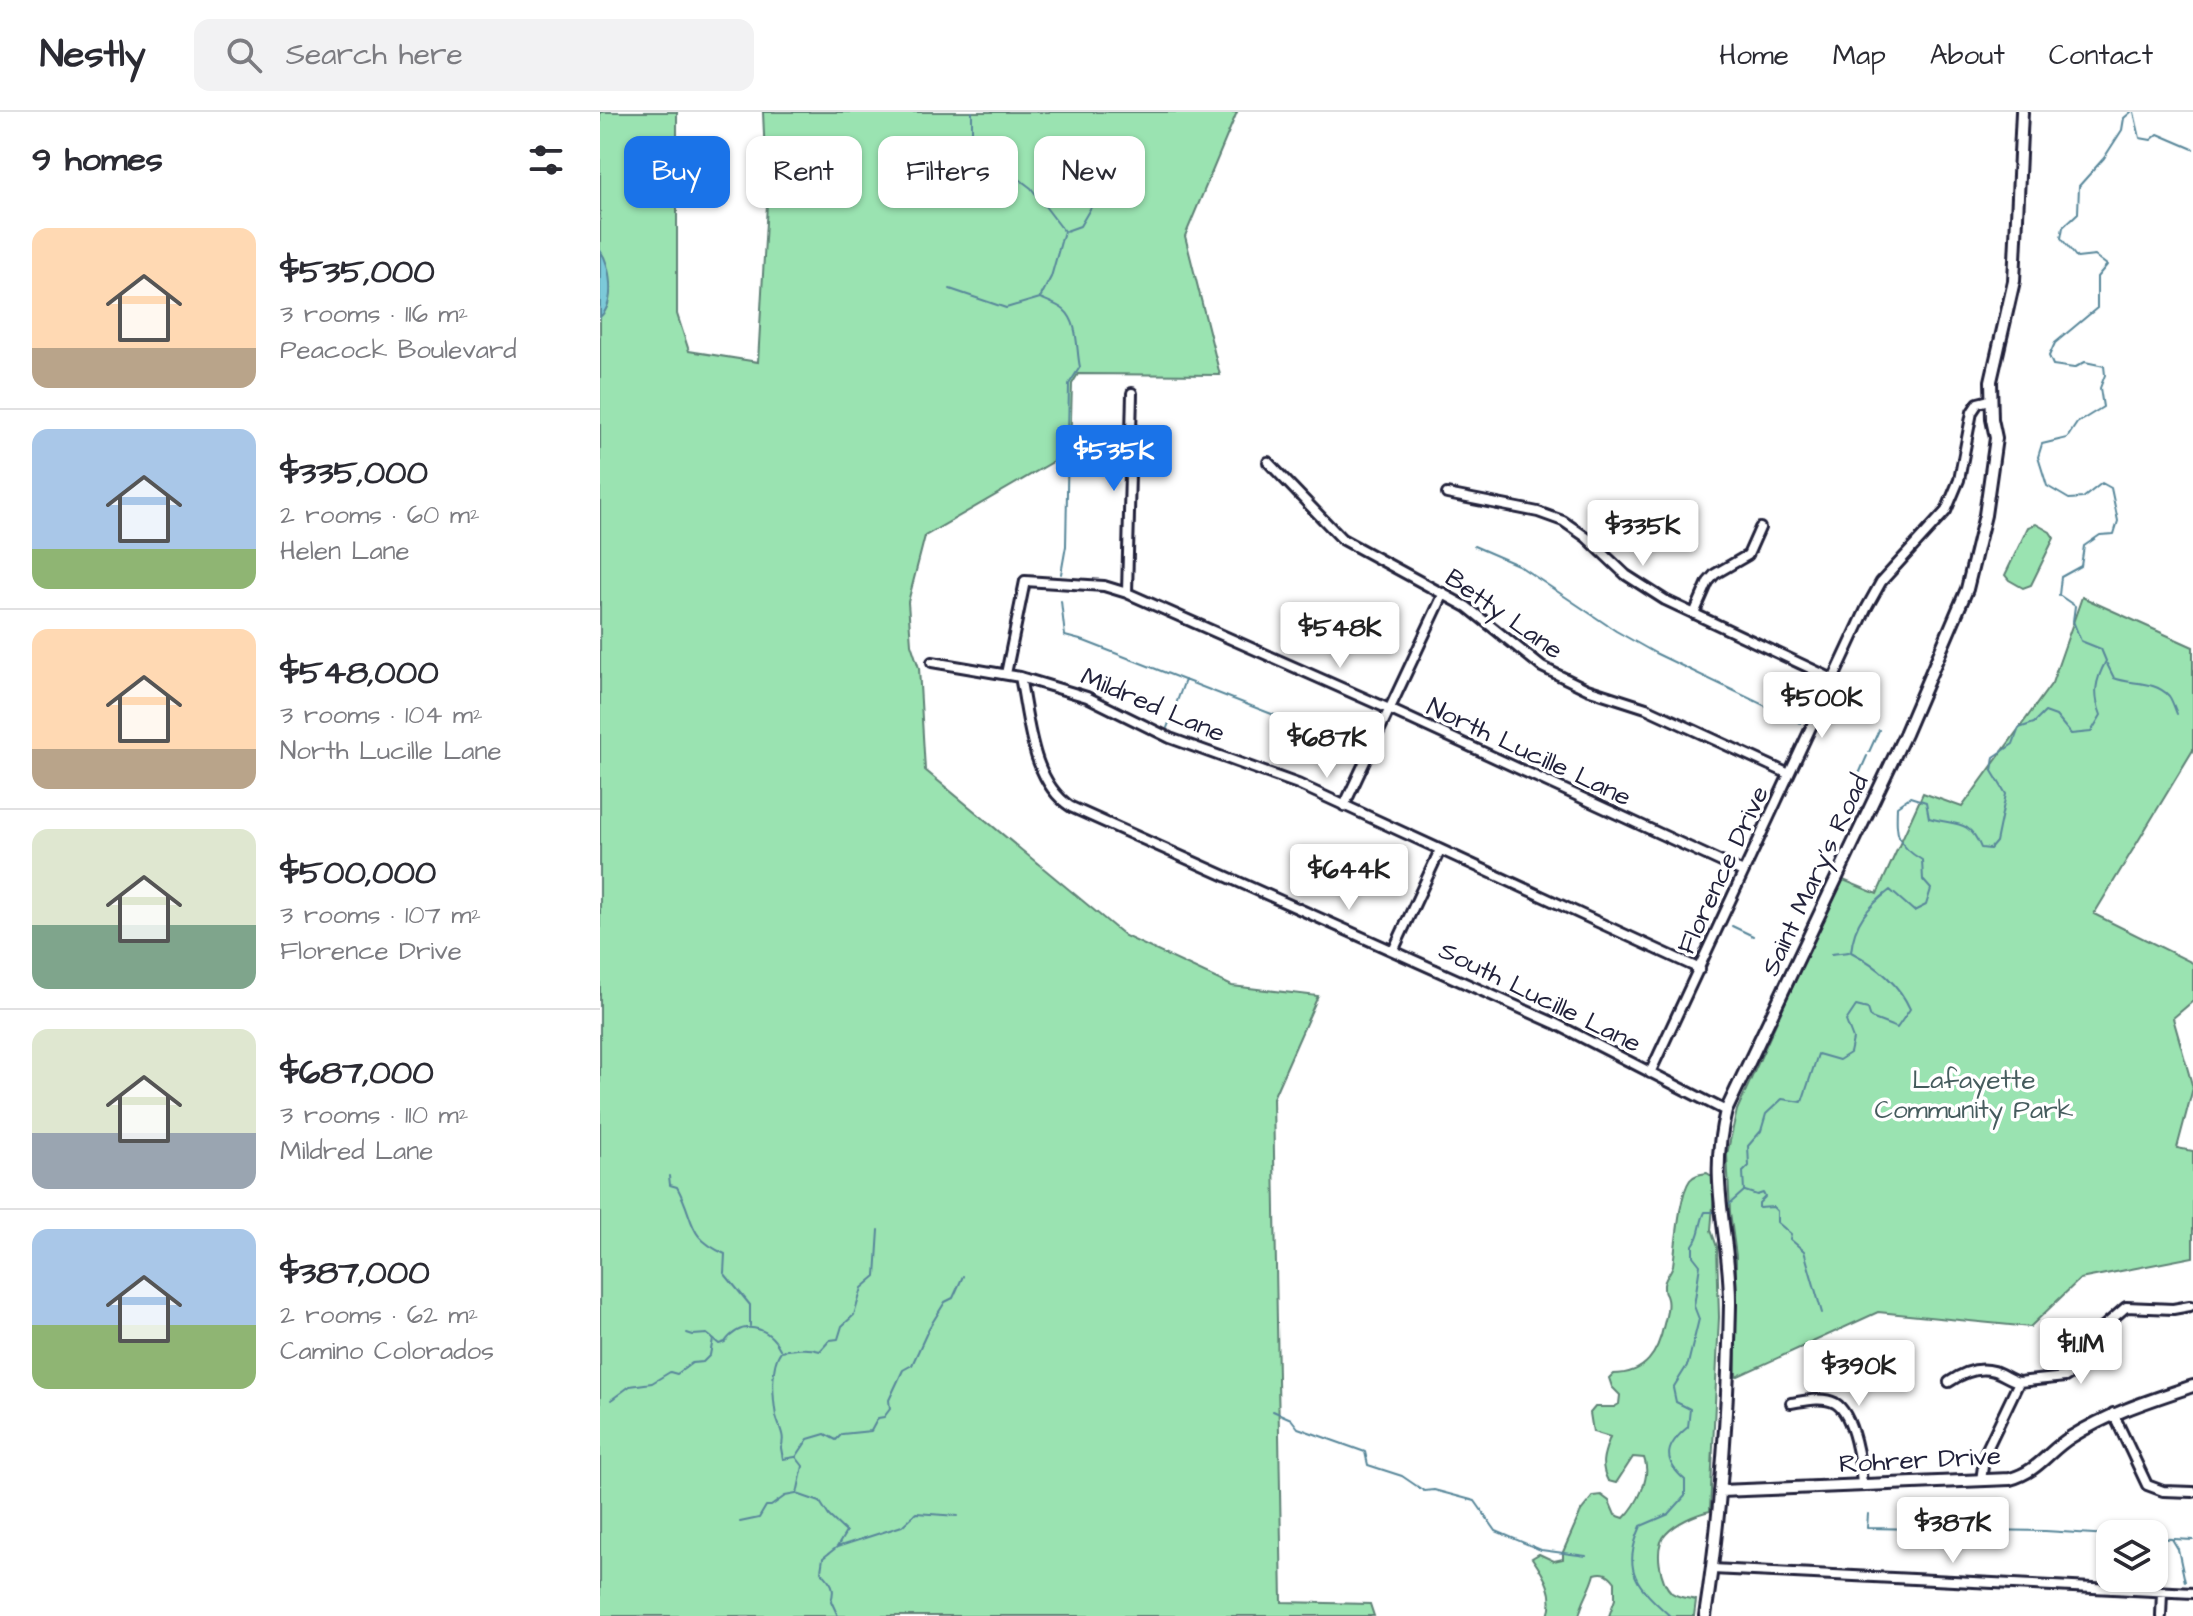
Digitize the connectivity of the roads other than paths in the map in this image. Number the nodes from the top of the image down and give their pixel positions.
1 (2022, 112) edge
2 (1132, 393) dead end
3 (1990, 400) junction
4 (1268, 462) dead end
5 (1447, 494) dead end
6 (1760, 528) dead end
7 (1127, 593) junction
8 (1444, 593) junction
9 (1694, 614) junction
10 (932, 662) dead end
11 (1006, 674) junction
12 (1020, 677) junction
13 (1833, 679) junction
14 (1389, 709) junction
15 (1789, 774) junction
16 (1344, 806) junction
17 (1440, 850) junction
18 (1743, 872) junction
19 (1394, 949) junction
20 (1700, 969) junction
21 (1650, 1073) junction
22 (1726, 1111) junction
23 (2190, 1306) dead end
24 (1949, 1382) dead end
25 (2019, 1382) junction
26 (2193, 1386) edge
27 (1791, 1403) dead end
28 (2113, 1413) junction
29 (1981, 1480) junction
30 (1862, 1486) junction
31 (1720, 1491) junction
32 (2193, 1492) edge
33 (1712, 1569) junction
34 (2096, 1589) edge
35 (2162, 1592) joint
36 (2193, 1593) edge
37 (1705, 1616) edge
38 (2161, 1616) edge

1 - 3 street, Saint Mary's Road
2 - 7 street
3 - 13 street, Florence Drive
3 - 22 street, Saint Mary's Road
4 - 8 street, Betty Lane
5 - 9 street
6 - 9 street
7 - 11 street, North Lucille Lane
7 - 14 street, North Lucille Lane
8 - 14 street
8 - 15 street, Betty Lane
9 - 13 street
10 - 11 street, Mildred Lane
11 - 12 street, Mildred Lane
12 - 16 street, Mildred Lane
12 - 19 street, South Lucille Lane
13 - 15 street, Florence Drive
14 - 16 street
14 - 18 street, North Lucille Lane
15 - 18 street, Florence Drive
16 - 17 street, Mildred Lane
17 - 19 street
17 - 20 street, Mildred Lane
18 - 20 street, Florence Drive
19 - 21 street, South Lucille Lane
20 - 21 street, Florence Drive
21 - 22 street, South Lucille Lane
22 - 31 street, Saint Mary's Road
23 - 25 street
24 - 25 street
25 - 29 street
26 - 28 street, Rohrer Drive
27 - 30 street
28 - 29 street, Rohrer Drive
28 - 32 street
29 - 30 street, Rohrer Drive
30 - 31 street, Rohrer Drive
31 - 33 street, Saint Mary's Road
33 - 34 street
33 - 37 street, Saint Mary's Road
35 - 36 street
35 - 38 street

